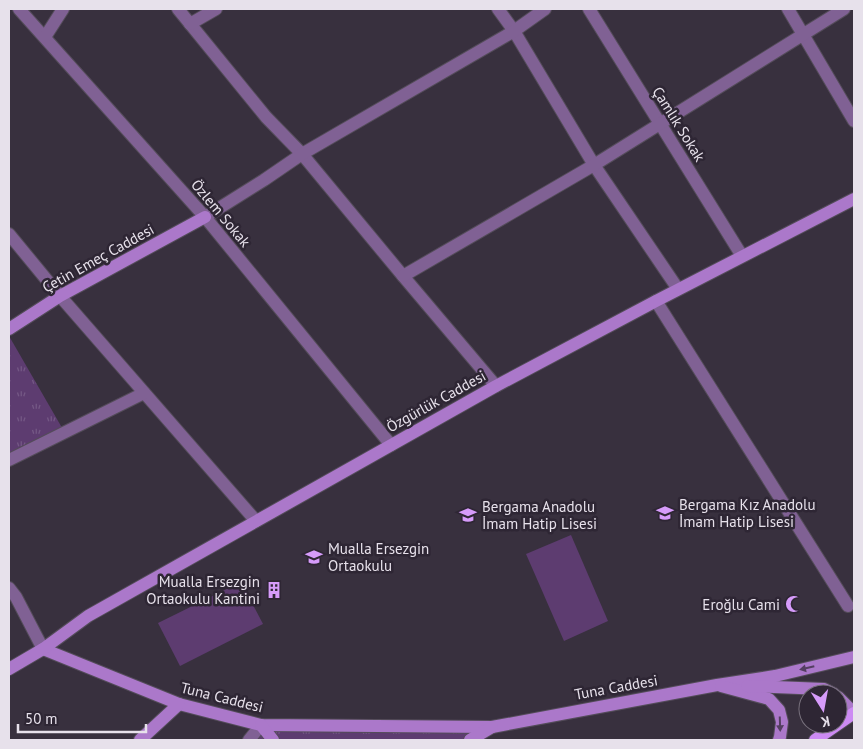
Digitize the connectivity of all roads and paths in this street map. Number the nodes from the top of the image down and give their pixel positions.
1 (19, 9) edge
2 (63, 9) edge
3 (178, 9) edge
4 (216, 9) edge
5 (498, 9) edge
6 (545, 9) edge
7 (589, 9) edge
8 (788, 9) edge
9 (844, 9) edge
10 (190, 24) junction
11 (514, 31) junction
12 (803, 34) junction
13 (45, 37) junction
14 (854, 121) edge
15 (660, 124) junction
16 (302, 154) junction
17 (594, 165) junction
18 (854, 199) edge
19 (205, 217) junction
20 (9, 234) edge
21 (742, 256) junction
22 (403, 276) junction
23 (678, 289) junction
24 (60, 296) junction
25 (656, 301) junction
26 (9, 328) edge
27 (496, 386) junction
28 (144, 393) junction
29 (391, 445) junction
30 (9, 460) edge
31 (256, 521) junction
32 (9, 588) edge
33 (848, 606) dead end
34 (43, 649) junction
35 (854, 657) edge
36 (9, 669) edge
37 (717, 685) junction
38 (798, 688) edge
39 (179, 704) junction
40 (854, 713) edge
41 (261, 725) junction
42 (492, 727) junction
43 (140, 740) edge
44 (249, 740) edge
45 (273, 740) edge
46 (470, 740) edge
47 (779, 740) edge
48 (815, 740) edge

1 - 13 street, Özlem Sokak
2 - 13 street
3 - 10 street
4 - 10 street
5 - 11 street
6 - 11 street
7 - 15 street, Çamlık Sokak
8 - 12 street
9 - 12 street
10 - 16 street
11 - 16 street
11 - 17 street
12 - 14 street
12 - 15 street
13 - 19 street, Özlem Sokak
15 - 17 street
15 - 21 street, Çamlık Sokak
16 - 19 street
16 - 22 street
17 - 22 street
17 - 23 street
18 - 21 main road, Özgürlük Caddesi
19 - 24 main road, Çetin Emeç Caddesi
19 - 29 street, Özlem Sokak
20 - 24 street
21 - 23 main road, Özgürlük Caddesi
22 - 27 street
23 - 25 main road, Özgürlük Caddesi
24 - 26 main road, Çetin Emeç Caddesi
24 - 28 street
25 - 27 main road, Özgürlük Caddesi
25 - 33 street
27 - 29 main road, Özgürlük Caddesi
28 - 30 street
28 - 31 street
29 - 31 main road, Özgürlük Caddesi
31 - 34 main road, Özgürlük Caddesi
32 - 34 street
34 - 36 main road, Özgürlük Caddesi
34 - 39 main road, Tuna Caddesi
35 -> 37 main road, Tuna Caddesi
37 - 38 main road, Tuna Caddesi
37 - 42 main road, Tuna Caddesi
37 -> 47 main road
39 - 41 main road, Tuna Caddesi
39 - 43 main road
40 - 48 main road
41 - 42 main road, Tuna Caddesi
41 - 44 street
41 - 45 main road
42 - 46 main road, Tuna Caddesi

